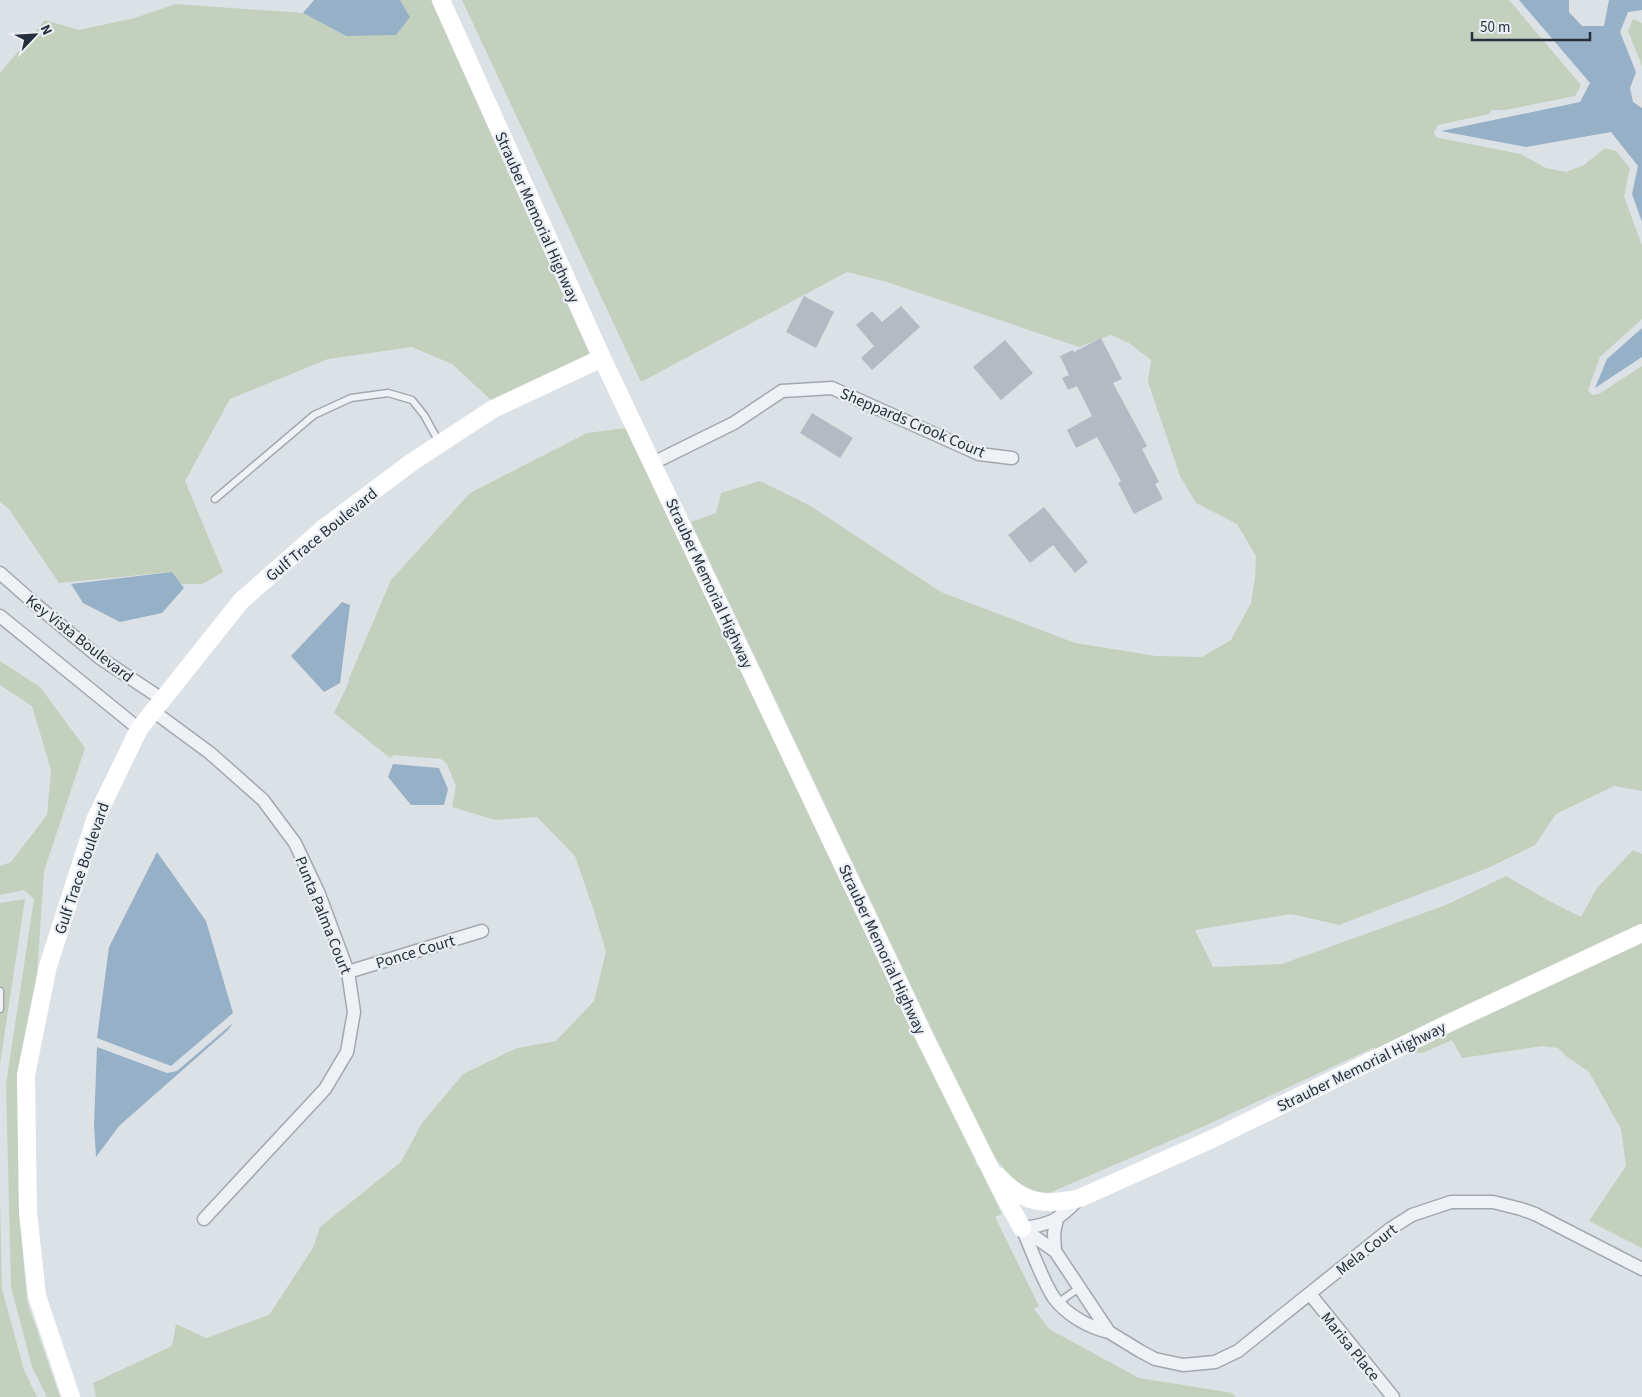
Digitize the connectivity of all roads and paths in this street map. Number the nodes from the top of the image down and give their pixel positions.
1 (441, 0) edge
2 (602, 358) junction
3 (440, 444) junction
4 (1012, 458) dead end
5 (653, 463) junction
6 (214, 499) dead end
7 (0, 573) edge
8 (0, 616) edge
9 (158, 705) junction
10 (139, 729) junction
11 (482, 931) dead end
12 (1642, 933) edge
13 (348, 972) junction
14 (0, 991) edge
15 (0, 1009) edge
16 (987, 1163) junction
17 (1080, 1198) junction
18 (204, 1219) dead end
19 (1057, 1219) junction
20 (1022, 1228) junction
21 (1056, 1252) junction
22 (1642, 1269) edge
23 (1080, 1288) junction
24 (1310, 1294) junction
25 (1059, 1302) junction
26 (1109, 1332) junction
27 (70, 1397) edge
28 (1393, 1397) edge

1 - 2 street, Strauber Memorial Highway
2 - 3 street, Gulf Trace Boulevard
2 - 5 street, Strauber Memorial Highway
3 - 6 lane
3 - 9 street, Gulf Trace Boulevard
4 - 5 street, Sheppards Crook Court
5 - 16 street, Strauber Memorial Highway
7 - 9 street, Key Vista Boulevard
8 - 10 street, Key Vista Boulevard
9 - 10 street, Gulf Trace Boulevard
9 - 13 street, Punta Palma Court
10 - 27 street, Gulf Trace Boulevard
11 - 13 street, Ponce Court
12 - 17 street, Strauber Memorial Highway
13 - 18 street, Punta Palma Court
14 - 15 lane
16 - 17 street, Strauber Memorial Highway
16 - 20 street, Strauber Memorial Highway
17 - 19 street, Strauber Memorial Highway
19 - 20 street, Strauber Memorial Highway
19 - 21 street
20 - 21 street, Mela Court
20 - 25 street, Mela Court
21 - 23 street, Mela Court
22 - 24 street, Mela Court
23 - 25 lane
23 - 26 street, Mela Court
24 - 26 street, Mela Court
24 - 28 street, Marisa Place
25 - 26 street, Mela Court

